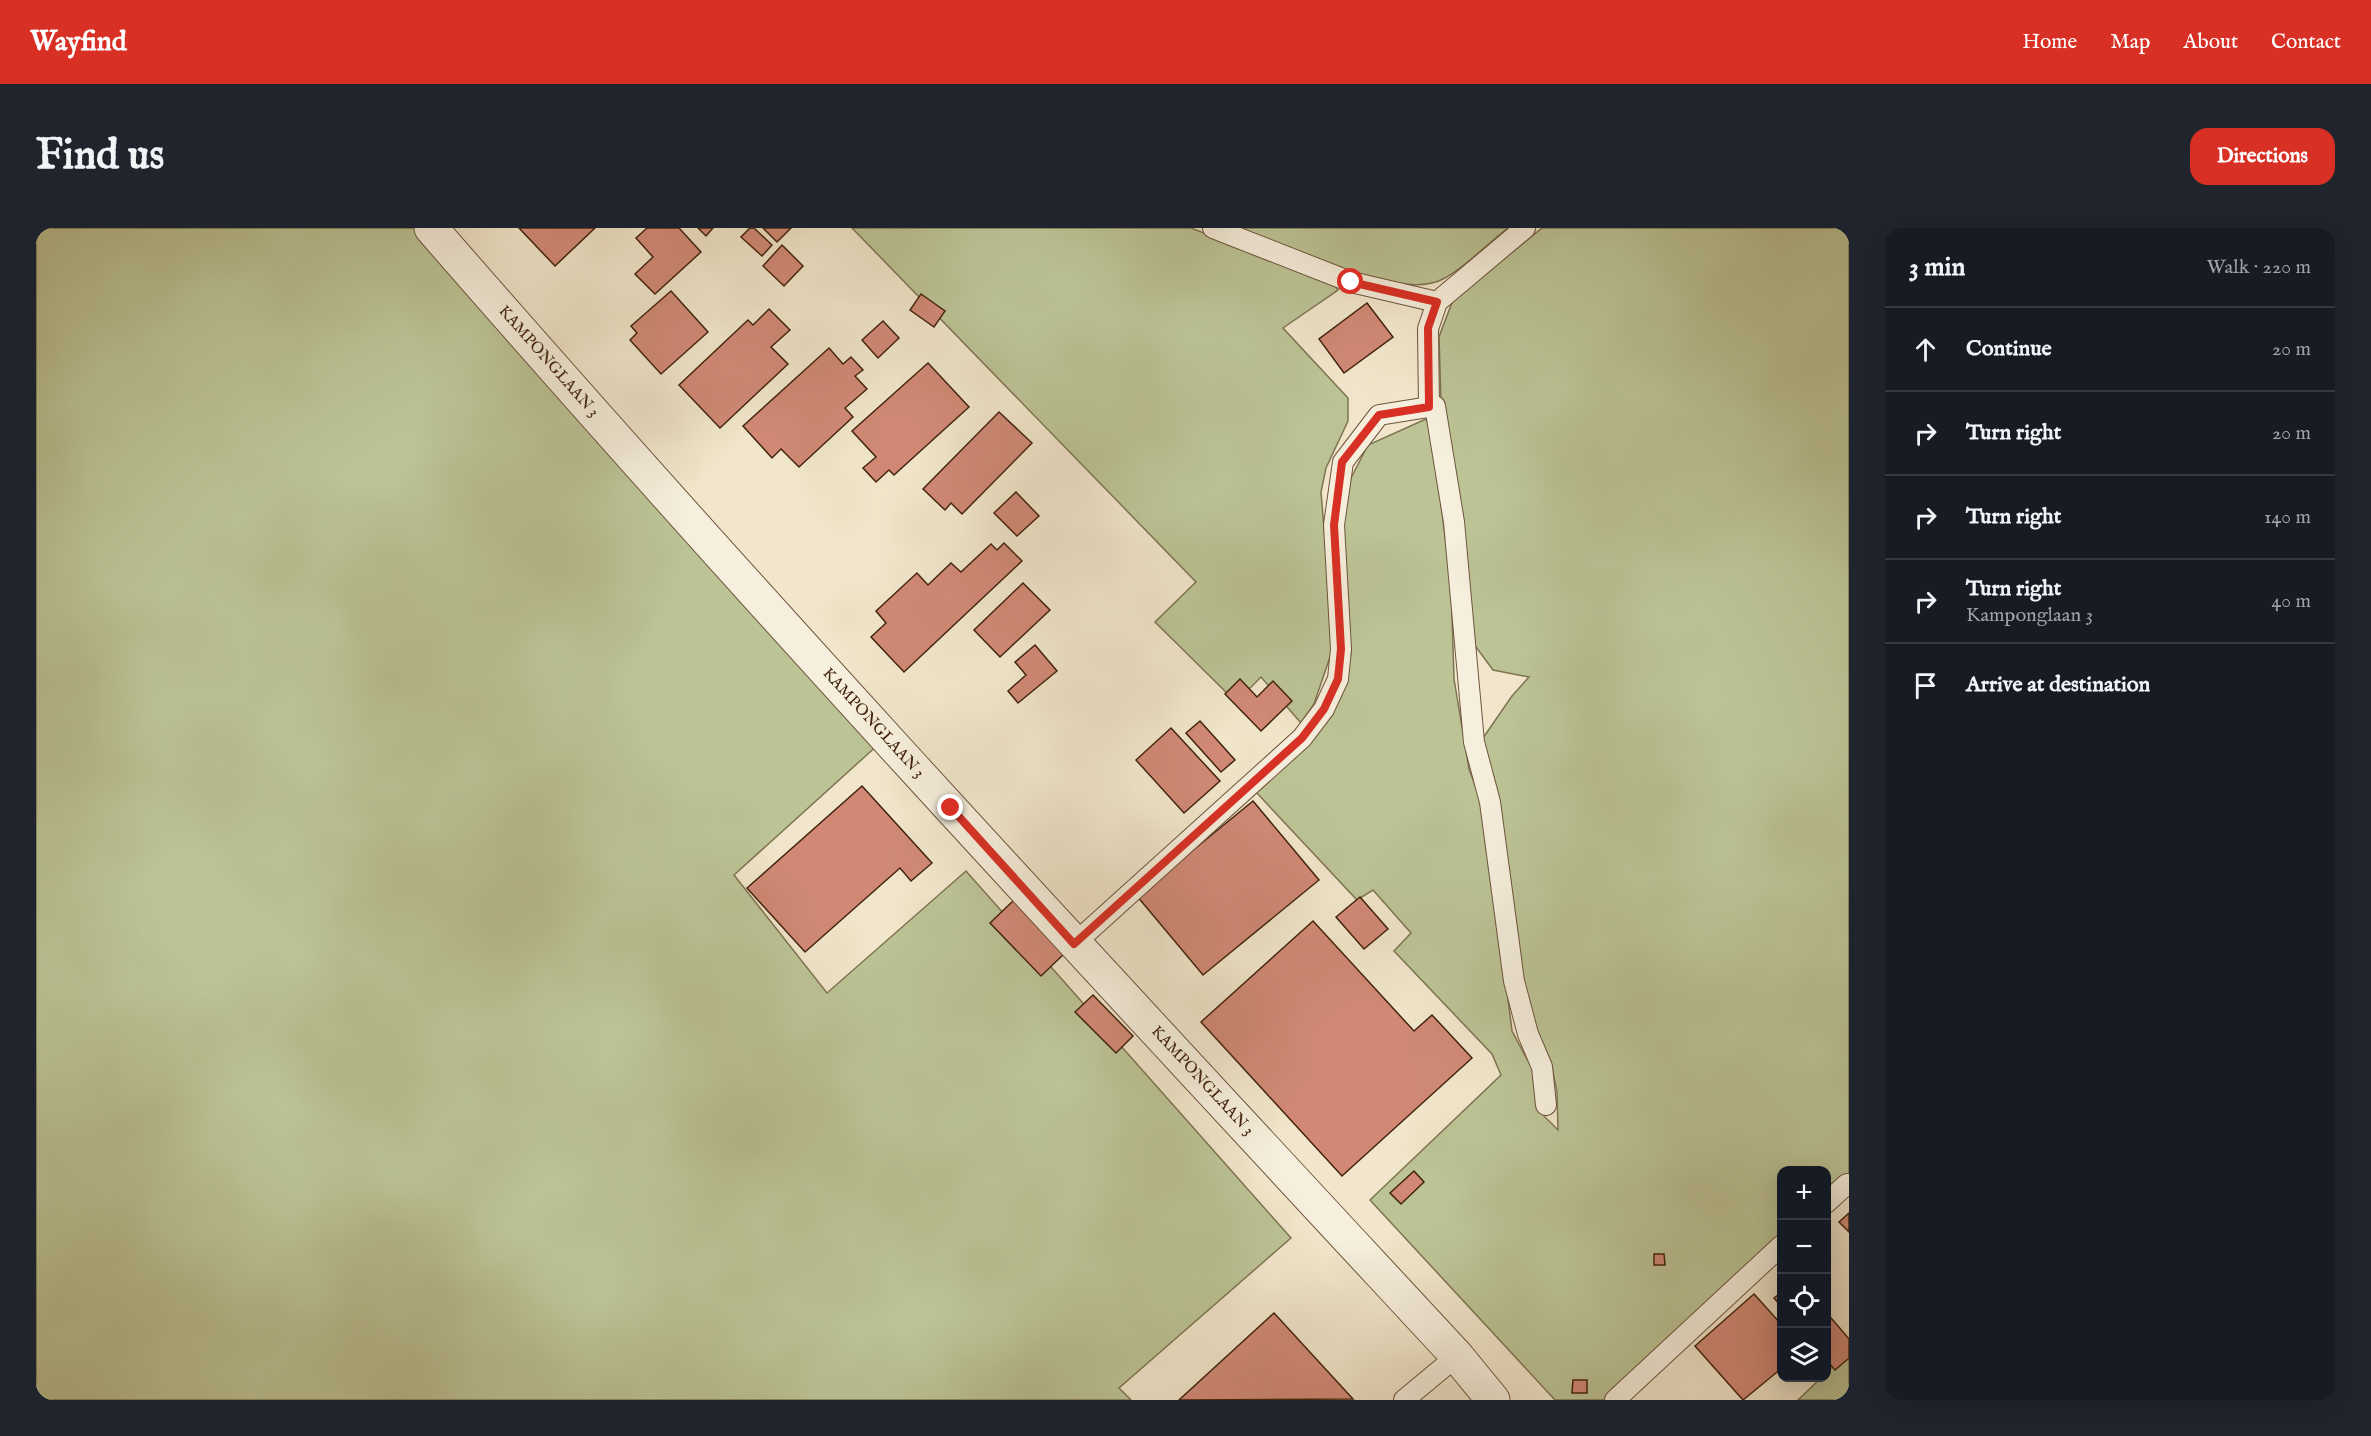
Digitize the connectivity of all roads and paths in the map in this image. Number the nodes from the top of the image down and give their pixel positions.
1 (431, 228) edge
2 (1213, 228) edge
3 (1525, 228) edge
4 (1437, 302) junction
5 (1429, 407) junction
6 (1074, 944) junction
7 (1546, 1105) dead end
8 (1847, 1184) dead end
9 (1831, 1199) edge
10 (1777, 1250) edge
11 (1456, 1356) junction
12 (1404, 1400) edge
13 (1493, 1400) edge
14 (1615, 1400) edge

1 - 6 street, KAMPONGLAAN 3
2 - 4 lane
3 - 4 lane
4 - 5 lane
5 - 6 lane
5 - 7 lane
6 - 11 street, KAMPONGLAAN 3
8 - 9 lane
10 - 14 lane
11 - 12 lane
11 - 13 street, KAMPONGLAAN 3

